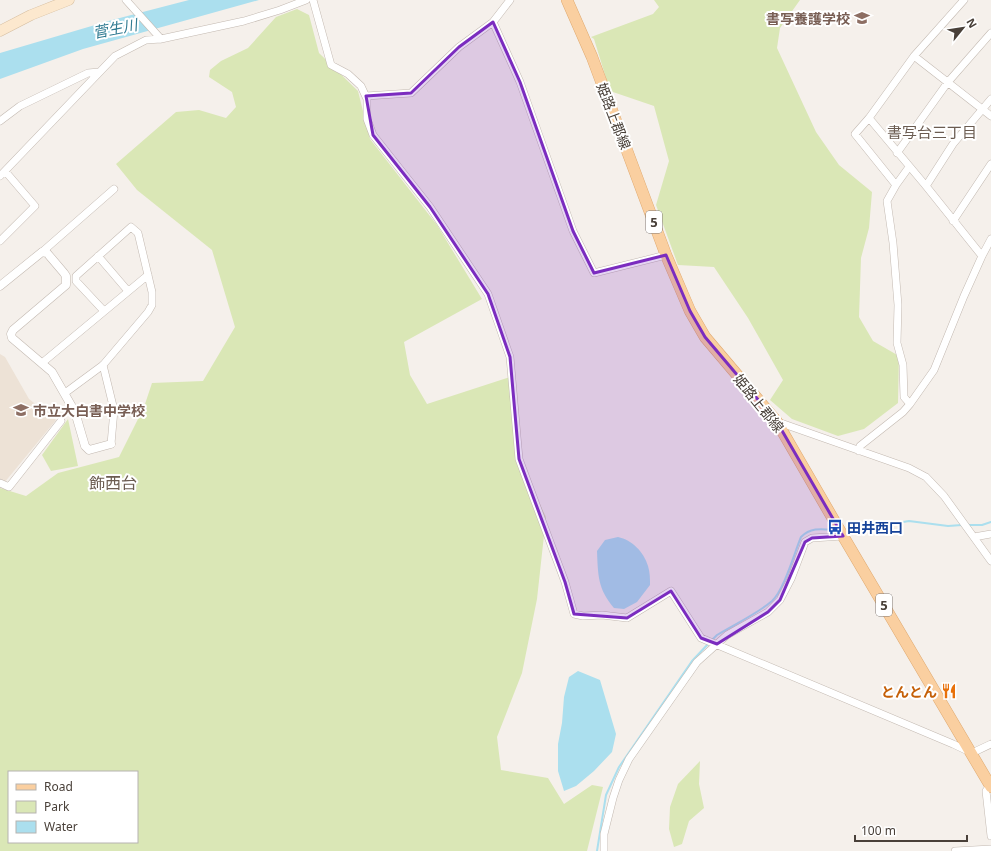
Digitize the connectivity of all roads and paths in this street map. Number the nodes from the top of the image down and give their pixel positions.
1 (70, 0) edge
2 (126, 0) edge
3 (306, 0) edge
4 (313, 0) edge
5 (510, 0) edge
6 (566, 0) edge
7 (964, 0) edge
8 (493, 22) junction
9 (0, 31) edge
10 (991, 33) edge
11 (159, 36) junction
12 (914, 56) junction
13 (99, 72) junction
14 (948, 82) junction
15 (366, 96) junction
16 (991, 99) edge
17 (982, 109) junction
18 (991, 116) edge
19 (869, 118) junction
20 (0, 121) edge
21 (897, 153) junction
22 (991, 164) edge
23 (909, 167) junction
24 (2, 173) edge
25 (896, 185) junction
26 (926, 186) junction
27 (114, 189) dead end
28 (953, 221) junction
29 (991, 239) edge
30 (0, 241) edge
31 (42, 252) junction
32 (666, 255) junction
33 (98, 256) junction
34 (982, 256) junction
35 (148, 275) junction
36 (0, 286) edge
37 (128, 291) junction
38 (104, 312) junction
39 (42, 363) junction
40 (103, 365) junction
41 (65, 393) junction
42 (910, 404) junction
43 (61, 421) dead end
44 (777, 422) junction
45 (111, 444) joint
46 (859, 451) junction
47 (0, 483) edge
48 (991, 534) edge
49 (843, 536) junction
50 (974, 538) junction
51 (991, 562) edge
52 (717, 644) junction
53 (991, 744) edge
54 (972, 753) junction
55 (991, 787) edge
56 (991, 836) edge
57 (991, 849) edge
58 (604, 851) edge
59 (955, 851) edge

1 - 9 main road
2 - 11 street
3 - 11 street
4 - 15 street
5 - 8 street
6 - 32 main road, 姫路上郡線 / 5
7 - 12 street
8 - 15 street
8 - 32 street
10 - 14 street
11 - 13 street
12 - 14 street
12 - 19 street
13 - 20 street
13 - 24 street
14 - 17 street
14 - 21 street
15 - 52 street
16 - 17 street
17 - 18 street
17 - 26 street
19 - 21 street
19 - 25 street
21 - 23 street
22 - 28 street
23 - 25 street
23 - 26 street
24 - 30 street
25 - 42 street
26 - 28 street
27 - 31 street
28 - 34 street
29 - 34 street
31 - 36 street
31 - 39 street
32 - 44 main road, 姫路上郡線 / 5
33 - 35 street
33 - 37 street
33 - 38 street
34 - 42 street
35 - 37 street
35 - 40 street
37 - 38 street
38 - 39 street
39 - 41 street
40 - 41 street
40 - 45 street
41 - 45 street
42 - 46 street
43 - 47 street
44 - 46 street
44 - 49 main road, 姫路上郡線 / 5
46 - 50 street
48 - 50 street
49 - 52 street
49 - 54 main road, 姫路上郡線 / 5
50 - 51 street
52 - 54 street
52 - 58 street
53 - 54 street
54 - 55 main road, 姫路上郡線 / 5
55 - 56 street
57 - 59 street

